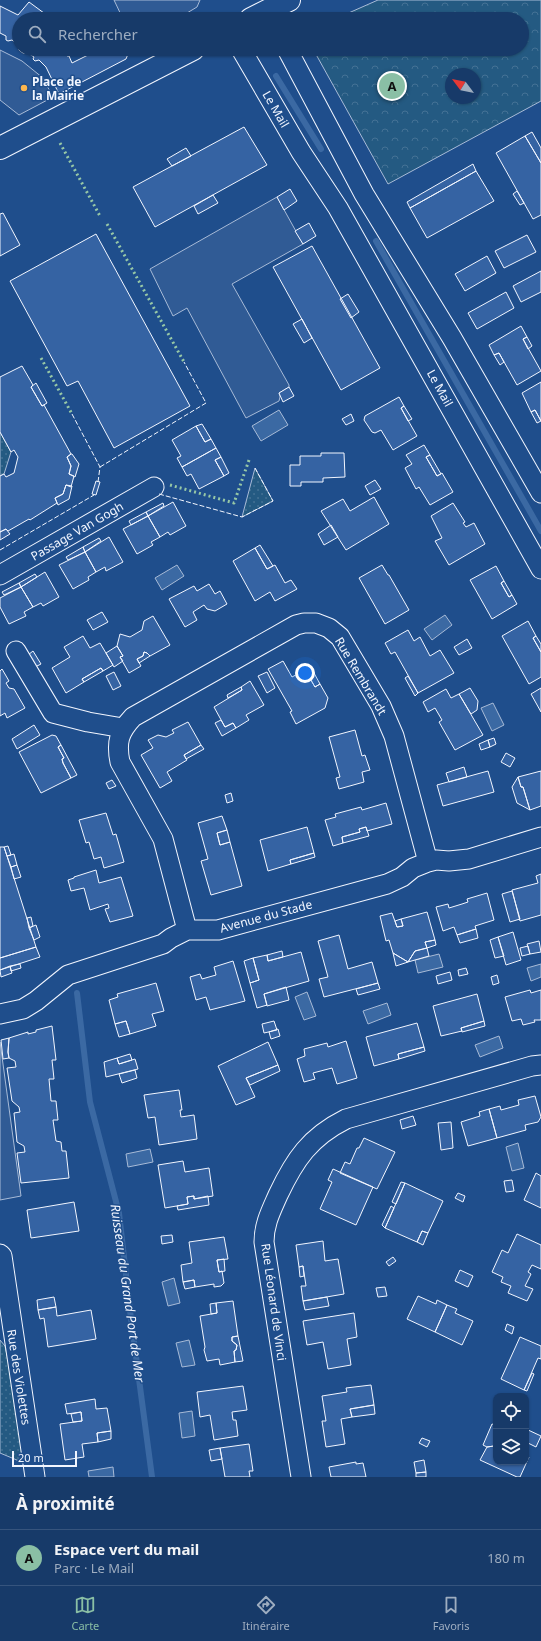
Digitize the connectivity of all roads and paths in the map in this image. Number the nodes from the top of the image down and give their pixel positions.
1 (289, 0) edge
2 (269, 12) edge
3 (179, 56) edge
4 (245, 56) edge
5 (291, 56) edge
6 (0, 148) edge
7 (364, 194) junction
8 (338, 208) junction
9 (154, 487) dead end
10 (541, 493) edge
11 (541, 569) edge
12 (0, 575) edge
13 (16, 651) dead end
14 (123, 728) junction
15 (541, 837) edge
16 (428, 862) junction
17 (187, 930) junction
18 (0, 1014) edge
19 (541, 1065) edge
20 (0, 1254) edge
21 (6, 1323) edge
22 (35, 1477) edge
23 (300, 1477) edge

1 - 2 street
3 - 6 street
4 - 8 street, Le Mail
5 - 7 street
7 - 8 street
7 - 10 street
8 - 11 street, Le Mail
9 - 12 street, Passage Van Gogh
13 - 14 street
14 - 16 street, Rue Rembrandt
14 - 17 street
15 - 16 street, Avenue du Stade
16 - 17 street, Avenue du Stade
17 - 18 street, Avenue du Stade
19 - 23 street, Rue Léonard de Vinci
20 - 21 street, Rue des Violettes
21 - 22 street, Rue des Violettes

